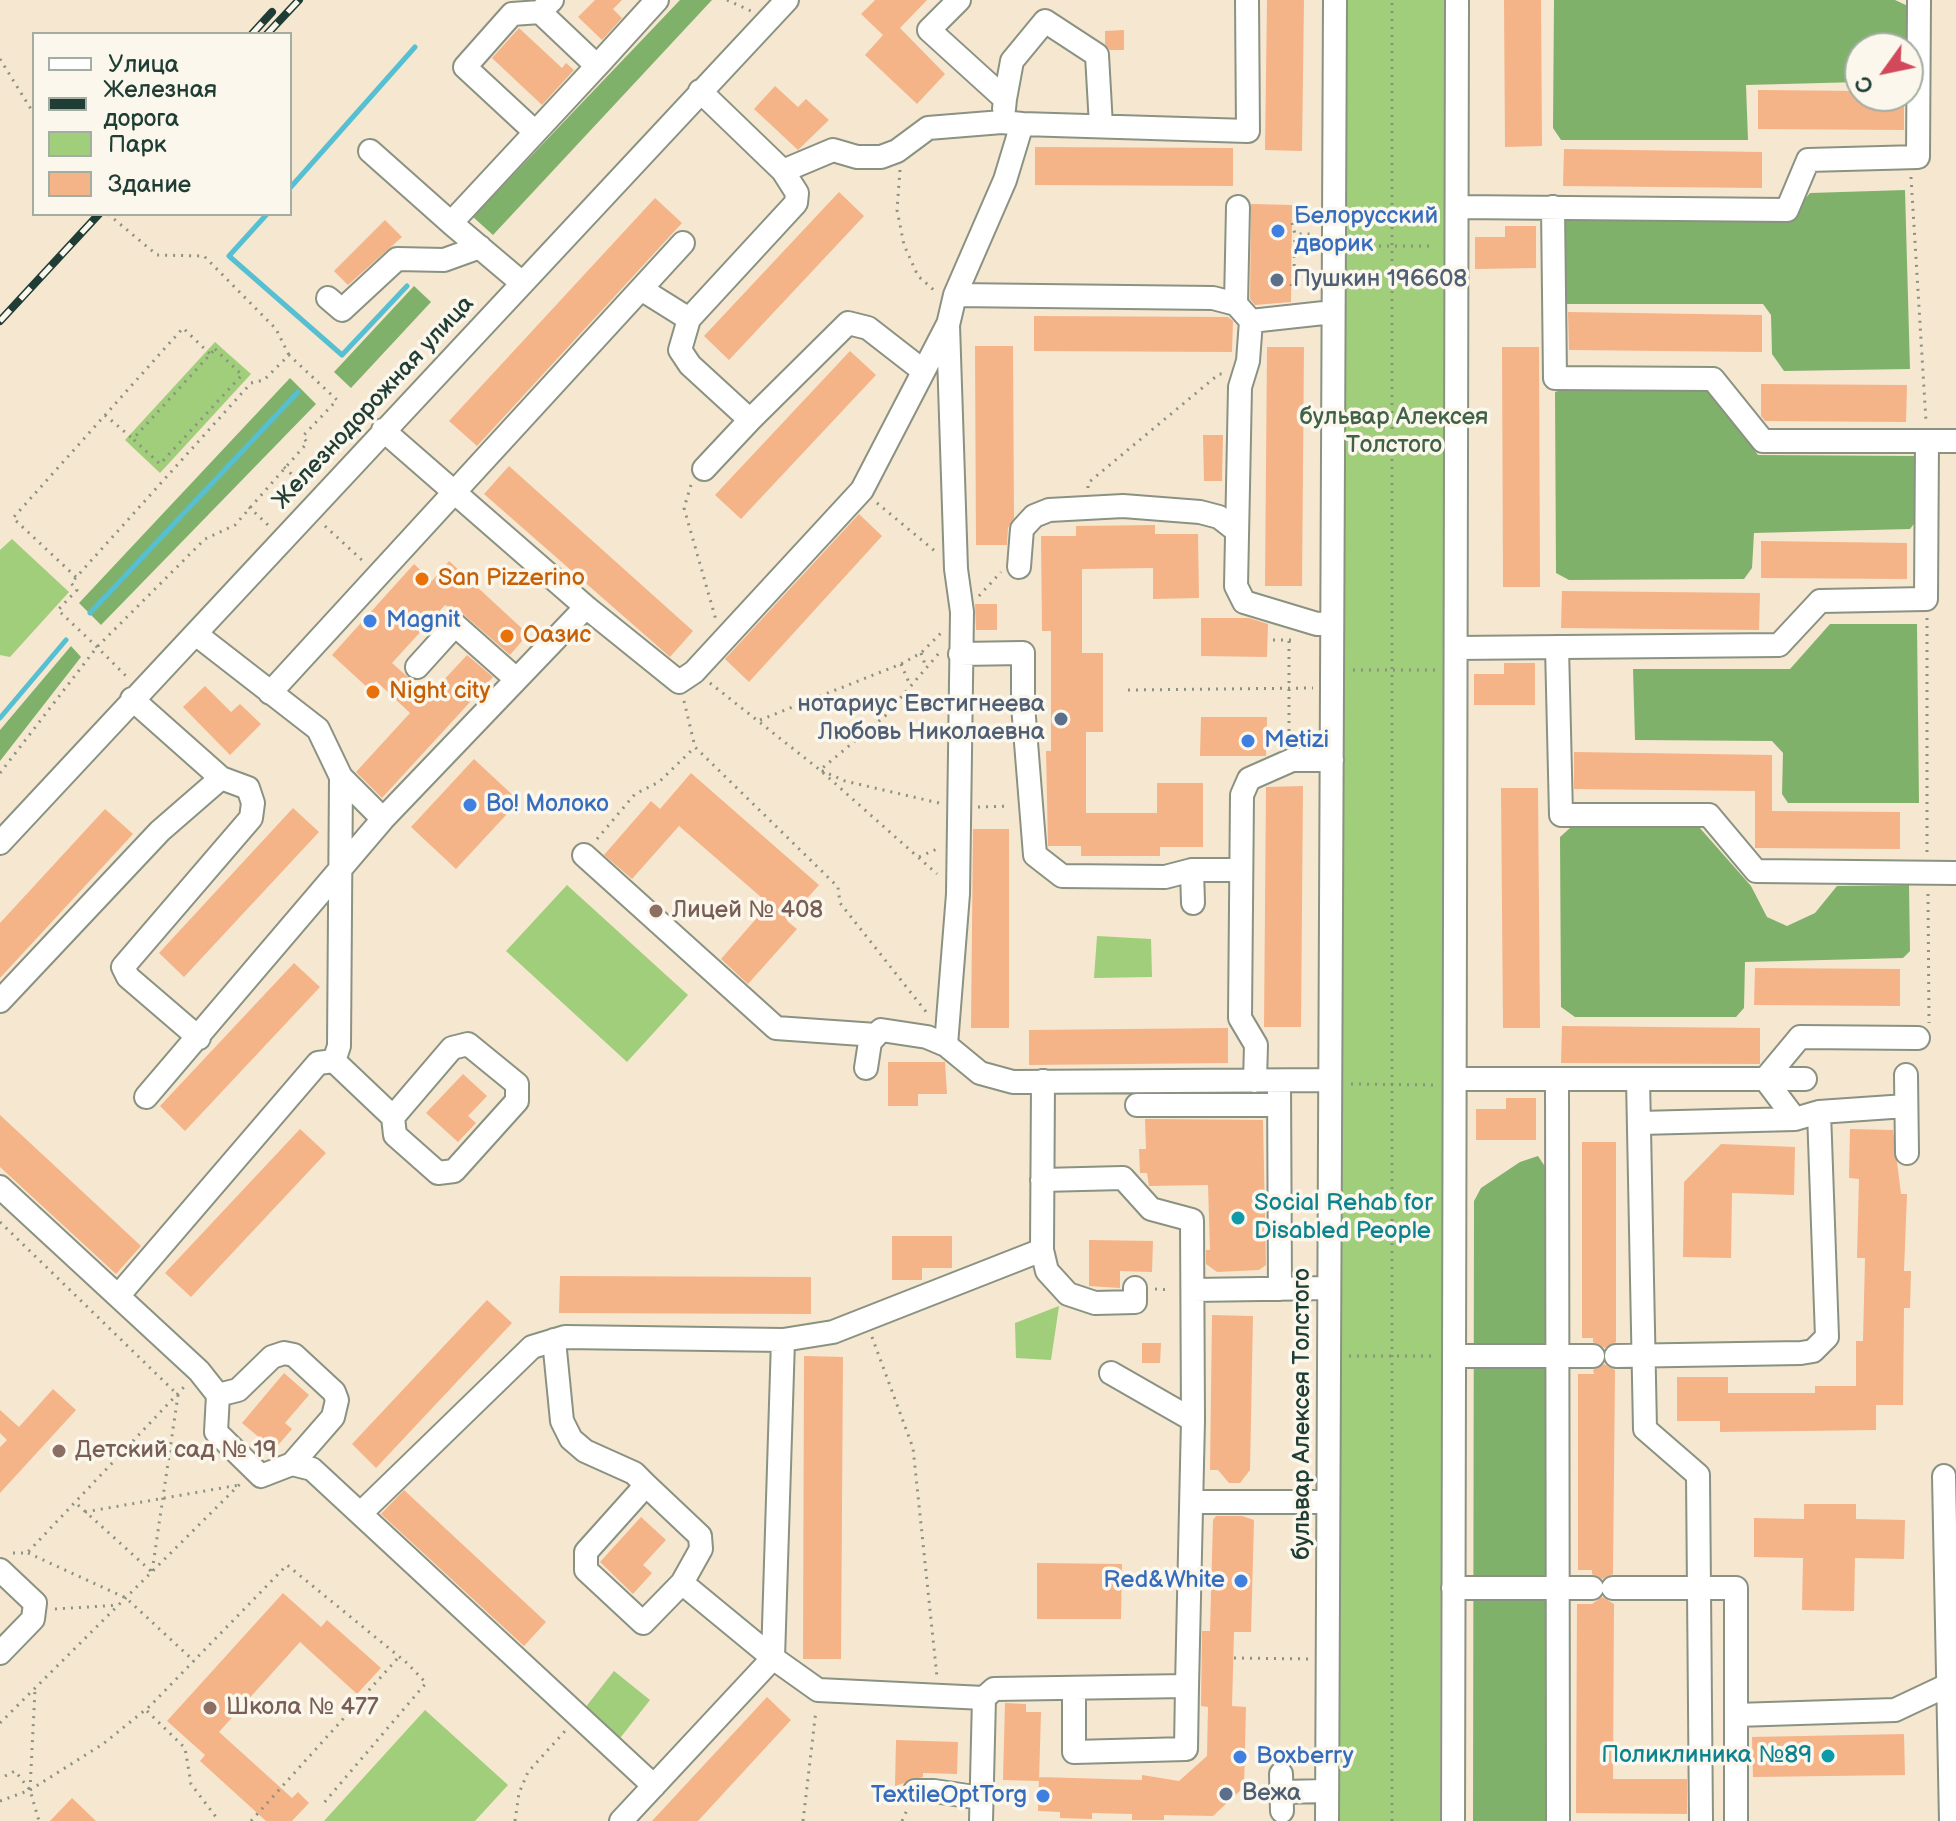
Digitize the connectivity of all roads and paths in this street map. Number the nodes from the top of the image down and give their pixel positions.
1 (657, 0) edge
2 (727, 0) edge
3 (787, 0) edge
4 (959, 0) edge
5 (1247, 0) edge
6 (1335, 0) edge
7 (1392, 0) edge
8 (1457, 0) edge
9 (1919, 0) edge
10 (546, 6) edge
11 (769, 19) junction
12 (0, 59) edge
13 (597, 66) junction
14 (700, 91) junction
15 (1005, 99) junction
16 (32, 111) edge
17 (1012, 123) junction
18 (1101, 126) junction
19 (534, 131) junction
20 (370, 151) dead end
21 (897, 151) junction
22 (1911, 158) junction
23 (783, 171) junction
24 (1238, 207) dead end
25 (1457, 207) junction
26 (1553, 207) junction
27 (110, 216) edge
28 (451, 223) junction
29 (1292, 223) dead end
30 (1295, 234) junction
31 (1325, 240) junction
32 (683, 243) dead end
33 (1392, 246) junction
34 (1457, 246) junction
35 (480, 247) junction
36 (1294, 274) junction
37 (1317, 274) dead end
38 (522, 283) junction
39 (1291, 286) dead end
40 (641, 289) junction
41 (328, 298) dead end
42 (951, 309) junction
43 (1333, 312) junction
44 (1243, 313) junction
45 (689, 319) junction
46 (210, 354) junction
47 (289, 355) junction
48 (922, 370) junction
49 (242, 375) junction
50 (1234, 375) dead end
51 (251, 383) junction
52 (105, 415) junction
53 (750, 420) junction
54 (383, 430) junction
55 (133, 439) junction
56 (1927, 441) junction
57 (1956, 441) edge
58 (284, 467) junction
59 (704, 469) joint
60 (1088, 483) dead end
61 (862, 490) junction
62 (309, 491) dead end
63 (455, 491) junction
64 (249, 507) junction
65 (320, 521) dead end
66 (272, 530) dead end
67 (1237, 531) junction
68 (1020, 560) joint
69 (956, 569) junction
70 (378, 575) junction
71 (76, 577) junction
72 (1926, 599) junction
73 (586, 607) junction
74 (962, 622) junction
75 (1332, 623) junction
76 (197, 635) junction
77 (726, 637) junction
78 (1289, 640) dead end
79 (97, 647) junction
80 (1557, 647) junction
81 (921, 653) junction
82 (960, 654) junction
83 (1456, 658) junction
84 (901, 664) junction
85 (417, 667) dead end
86 (926, 667) junction
87 (1332, 670) junction
88 (1392, 671) junction
89 (687, 677) junction
90 (516, 679) junction
91 (910, 685) junction
92 (1289, 687) junction
93 (1317, 688) dead end
94 (1128, 690) dead end
95 (270, 693) junction
96 (137, 695) junction
97 (760, 720) junction
98 (1289, 739) dead end
99 (695, 747) junction
100 (1332, 760) junction
101 (820, 770) junction
102 (0, 773) edge
103 (341, 777) junction
104 (221, 778) junction
105 (1030, 805) junction
106 (958, 808) junction
107 (383, 819) junction
108 (0, 843) edge
109 (584, 855) joint
110 (1192, 870) junction
111 (1241, 870) junction
112 (339, 872) junction
113 (1927, 873) junction
114 (1956, 873) edge
115 (958, 894) junction
116 (1193, 903) dead end
117 (0, 1001) edge
118 (876, 1035) junction
119 (199, 1038) junction
120 (1918, 1038) joint
121 (946, 1042) junction
122 (334, 1061) junction
123 (866, 1068) dead end
124 (1906, 1075) dead end
125 (1557, 1079) junction
126 (1638, 1079) junction
127 (1765, 1079) junction
128 (1805, 1079) dead end
129 (1043, 1081) junction
130 (1255, 1081) junction
131 (1279, 1081) junction
132 (1338, 1082) junction
133 (1449, 1082) junction
134 (1392, 1085) junction
135 (146, 1097) dead end
136 (1137, 1105) dead end
137 (1279, 1105) junction
138 (1906, 1106) junction
139 (1819, 1112) junction
140 (393, 1117) junction
141 (1795, 1119) junction
142 (1640, 1123) junction
143 (1907, 1153) dead end
144 (1042, 1180) junction
145 (0, 1187) edge
146 (0, 1222) edge
147 (1042, 1250) junction
148 (1135, 1288) joint
149 (1329, 1288) junction
150 (1280, 1289) junction
151 (1193, 1290) junction
152 (118, 1296) junction
153 (865, 1319) junction
154 (554, 1340) junction
155 (783, 1340) junction
156 (1643, 1355) junction
157 (1329, 1356) junction
158 (1392, 1356) junction
159 (1454, 1356) junction
160 (1557, 1356) junction
161 (199, 1371) junction
162 (1111, 1373) dead end
163 (178, 1395) junction
164 (218, 1395) junction
165 (1193, 1420) junction
166 (292, 1464) junction
167 (1944, 1476) dead end
168 (247, 1478) junction
169 (646, 1485) junction
170 (165, 1497) junction
171 (1192, 1502) junction
172 (1328, 1502) junction
173 (77, 1504) junction
174 (85, 1512) junction
175 (361, 1513) junction
176 (27, 1553) junction
177 (7, 1564) edge
178 (152, 1572) junction
179 (682, 1583) junction
180 (1453, 1588) junction
181 (1558, 1588) junction
182 (1698, 1588) junction
183 (126, 1598) junction
184 (119, 1605) junction
185 (34, 1610) junction
186 (0, 1653) edge
187 (399, 1656) junction
188 (773, 1658) junction
189 (1234, 1658) dead end
190 (1317, 1659) dead end
191 (194, 1661) junction
192 (1948, 1685) junction
193 (1187, 1686) junction
194 (1074, 1688) junction
195 (35, 1689) junction
196 (818, 1690) junction
197 (939, 1696) junction
198 (984, 1698) junction
199 (146, 1710) junction
200 (1736, 1715) junction
201 (579, 1716) junction
202 (0, 1723) edge
203 (5, 1776) dead end
204 (654, 1786) junction
205 (30, 1790) junction
206 (915, 1791) dead end
207 (1327, 1791) junction
208 (1282, 1792) dead end
209 (0, 1801) edge
210 (323, 1804) dead end
211 (981, 1810) edge
212 (39, 1821) edge
213 (219, 1821) edge
214 (251, 1821) edge
215 (515, 1821) edge
216 (621, 1821) edge
217 (803, 1821) edge
218 (1327, 1821) edge
219 (1392, 1821) edge
220 (1453, 1821) edge
221 (1558, 1821) edge
222 (1701, 1821) edge
223 (1736, 1821) edge
224 (1951, 1821) edge

1 - 13 street
2 - 11 path
3 - 11 street, Железнодорожная улица
4 - 15 street
5 - 18 street
6 - 31 street, бульвар Алексея Толстого
7 - 33 path
8 - 25 street
9 - 22 street
10 - 13 street
10 - 19 street
11 - 14 street, Железнодорожная улица
12 - 16 path
13 - 19 street
14 - 23 street
14 - 38 street, Железнодорожная улица
15 - 17 street
15 - 18 street
17 - 18 street
17 - 21 street
17 - 42 street
19 - 28 street
20 - 28 street
21 - 23 street
21 - 42 path
22 - 26 street
22 - 56 path
23 - 45 street
24 - 44 street
25 - 26 street
25 - 34 street
26 - 56 street
27 - 47 path
28 - 35 street
29 - 30 path
30 - 31 path
30 - 36 path
31 - 33 path
31 - 43 street, бульвар Алексея Толстого
32 - 40 street
33 - 34 path
33 - 88 path
34 - 83 street
35 - 38 street
35 - 41 street
36 - 37 path
36 - 39 path
38 - 54 street, Железнодорожная улица
40 - 45 street
40 - 63 street
42 - 44 street
42 - 48 street
42 - 69 street
43 - 44 street
43 - 75 street, бульвар Алексея Толстого
44 - 67 street
45 - 53 street
46 - 49 path
46 - 52 path
46 - 55 path
47 - 51 path
47 - 58 path
48 - 53 street
48 - 61 street
49 - 51 path
49 - 55 path
50 - 60 path
51 - 71 path
52 - 55 path
52 - 71 path
53 - 59 street
54 - 63 street
54 - 76 street, Железнодорожная улица
56 - 57 street
56 - 72 street
58 - 62 path
58 - 64 path
59 - 77 path
61 - 69 path
61 - 77 street
63 - 70 street
63 - 73 street
64 - 66 path
64 - 79 path
65 - 70 path
67 - 68 street
67 - 75 street
68 - 74 path
69 - 74 street
70 - 95 street
71 - 79 path
72 - 80 street
72 - 113 path
73 - 89 street
73 - 90 street
74 - 81 path
74 - 82 street
74 - 86 path
75 - 87 street, бульвар Алексея Толстого
76 - 95 street
76 - 96 street, Железнодорожная улица
77 - 89 street
78 - 92 path
79 - 96 path
79 - 102 path
80 - 83 street
80 - 113 street
81 - 84 path
81 - 86 path
82 - 105 street
82 - 106 street
83 - 88 path
83 - 133 street
84 - 91 path
84 - 97 path
85 - 90 street
86 - 91 path
87 - 88 path
87 - 100 street, бульвар Алексея Толстого
88 - 134 path
89 - 97 path
89 - 99 path
90 - 107 street
91 - 101 path
92 - 93 path
92 - 94 path
92 - 98 path
95 - 103 street
96 - 104 street
96 - 108 street, Железнодорожная улица
97 - 101 path
99 - 109 path
99 - 121 path
100 - 111 street
100 - 132 street, бульвар Алексея Толстого
101 - 106 path
101 - 115 path
103 - 107 street
103 - 112 street
104 - 117 street
104 - 119 street
105 - 106 path
105 - 110 street
106 - 115 street
107 - 112 street
109 - 118 street
110 - 111 street
110 - 116 street
111 - 130 street
112 - 119 street
112 - 122 street
113 - 114 street
113 - 120 path
115 - 121 street
118 - 121 street
118 - 123 street
119 - 135 street
120 - 127 street
121 - 129 street
122 - 140 street
122 - 152 street
124 - 138 street
125 - 126 street
125 - 133 street
125 - 160 street
126 - 127 street
126 - 142 street
127 - 128 street
127 - 141 street
129 - 130 street
129 - 144 street
130 - 131 street
131 - 132 street
131 - 137 street
132 - 134 path
132 - 149 street, бульвар Алексея Толстого
133 - 134 path
133 - 159 street
134 - 158 path
136 - 137 street
137 - 150 street
138 - 139 street
138 - 143 street
139 - 141 street
139 - 156 street
140 - 140 street
141 - 142 street
142 - 156 street
144 - 147 street
144 - 151 street
145 - 152 street
146 - 163 path
147 - 148 street
147 - 153 street
148 - 151 path
149 - 150 street
149 - 157 street, бульвар Алексея Толстого
150 - 151 street
151 - 165 street
152 - 161 street
153 - 155 street
153 - 197 path
154 - 155 street
154 - 169 street
154 - 175 street
155 - 188 street
156 - 160 street
156 - 182 street
157 - 158 path
157 - 172 street, бульвар Алексея Толстого
158 - 159 path
158 - 219 path
159 - 160 street
159 - 180 street
160 - 181 street
161 - 163 path
161 - 164 street
162 - 165 street
163 - 170 path
163 - 173 path
164 - 166 street
164 - 168 street
165 - 171 street
166 - 168 street
166 - 175 street
167 - 192 street
168 - 170 path
168 - 178 path
169 - 179 street
169 - 179 street
170 - 174 path
170 - 178 path
171 - 172 street
171 - 193 street
172 - 207 street, бульвар Алексея Толстого
173 - 174 path
173 - 176 path
174 - 178 path
175 - 201 street
176 - 177 path
176 - 183 path
177 - 185 street
178 - 183 path
179 - 188 street
180 - 181 street
180 - 220 street
181 - 182 street
181 - 221 street
182 - 200 street
182 - 222 street
183 - 184 path
183 - 191 path
184 - 185 path
184 - 195 path
185 - 186 street
187 - 191 path
187 - 210 path
187 - 214 path
188 - 196 street
188 - 204 street
189 - 190 path
191 - 199 path
192 - 200 street
192 - 224 street
193 - 194 street
193 - 194 street
194 - 198 street
195 - 202 path
195 - 205 path
196 - 197 street
196 - 217 path
197 - 198 street
198 - 211 street
199 - 205 path
199 - 213 path
200 - 223 street
201 - 204 street
201 - 215 path
203 - 205 path
204 - 216 street
205 - 209 path
205 - 212 path
206 - 211 street
207 - 208 street
207 - 218 street, бульвар Алексея Толстого

